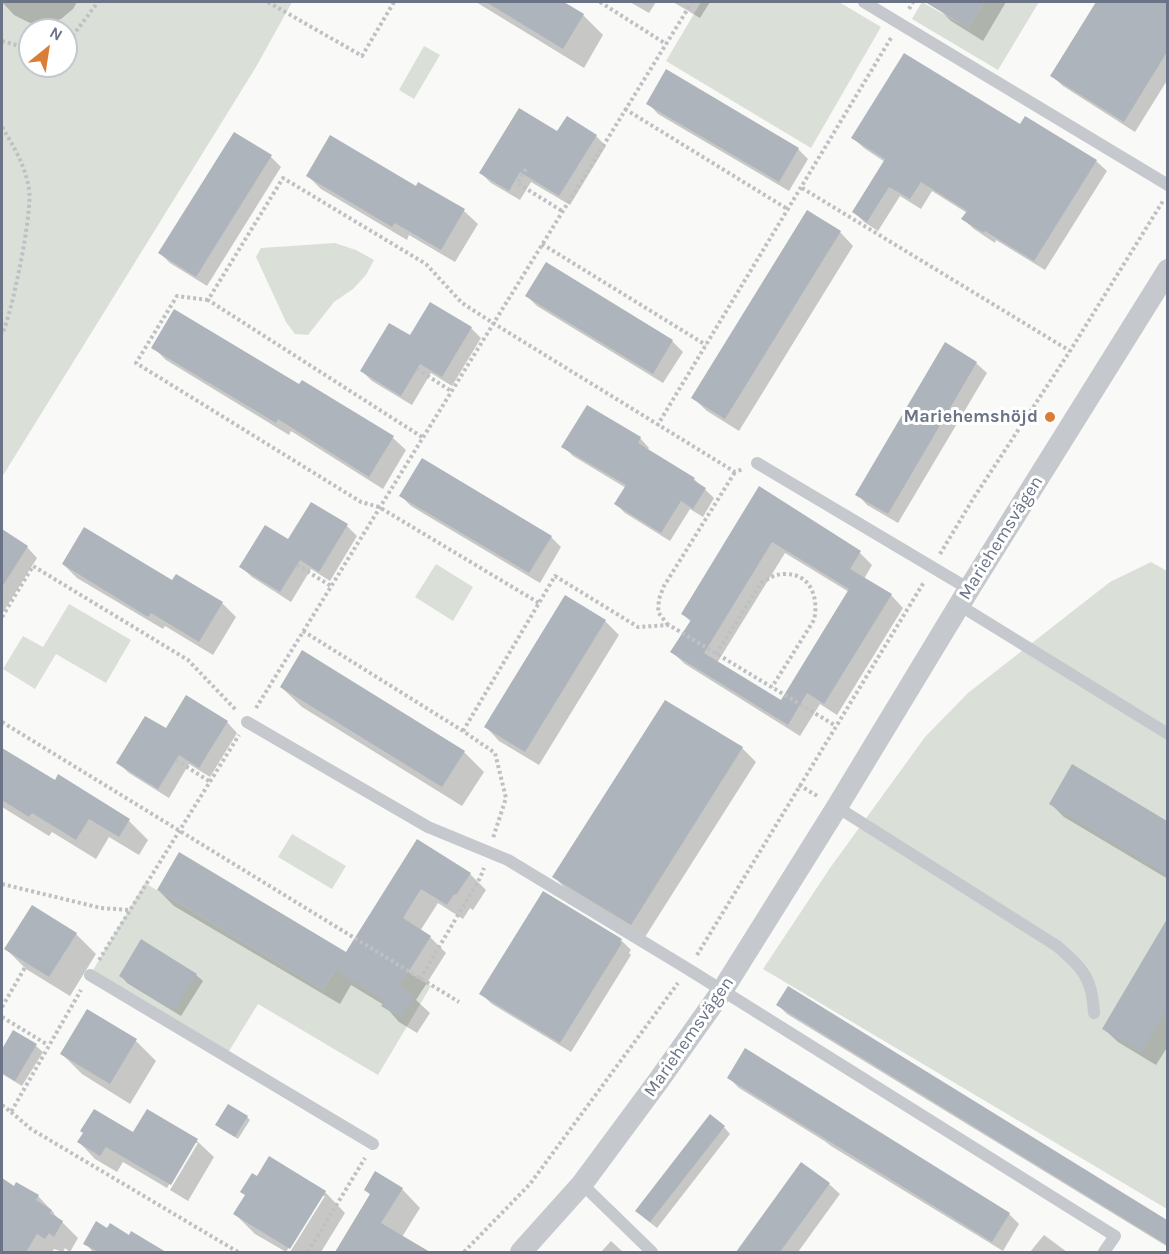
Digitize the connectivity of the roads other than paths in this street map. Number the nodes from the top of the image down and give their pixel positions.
1 (864, 2) edge
2 (1167, 185) edge
3 (1166, 275) edge
4 (757, 463) road end
5 (964, 597) junction
6 (248, 722) road end
7 (1167, 734) edge
8 (837, 807) junction
9 (90, 975) road end
10 (722, 991) junction
11 (1094, 1013) dead end
12 (373, 1144) road end
13 (582, 1184) junction
14 (521, 1252) edge
15 (652, 1252) edge
16 (1104, 1252) edge

1 - 2 lane
3 - 5 street, Mariehemsvägen
4 - 5 lane
5 - 7 lane
5 - 8 street, Mariehemsvägen
6 - 10 lane
8 - 10 street, Mariehemsvägen
8 - 11 lane
9 - 12 lane
10 - 13 street, Mariehemsvägen
10 - 16 lane
13 - 14 street, Mariehemsvägen
13 - 15 lane

